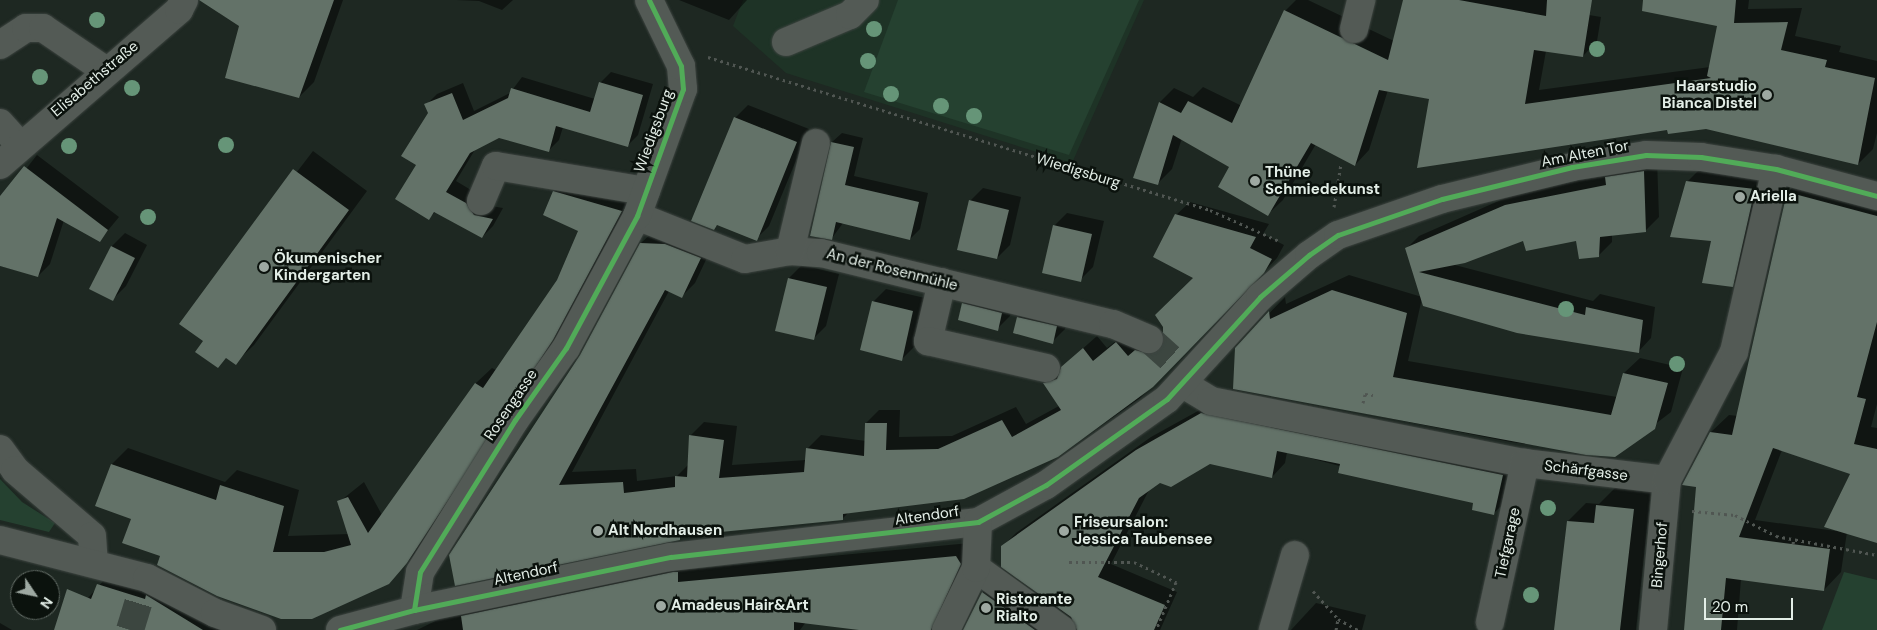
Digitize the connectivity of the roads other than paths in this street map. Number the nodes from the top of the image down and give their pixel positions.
1 (649, 0) edge
2 (865, 0) edge
3 (1361, 0) edge
4 (175, 3) edge
5 (1354, 30) dead end
6 (1, 40) edge
7 (786, 42) dead end
8 (105, 70) junction
9 (0, 124) edge
10 (816, 143) dead end
11 (19, 144) junction
12 (0, 165) edge
13 (1776, 169) junction
14 (1877, 196) edge
15 (480, 201) dead end
16 (641, 203) junction
17 (790, 251) junction
18 (1309, 255) joint
19 (942, 282) junction
20 (1149, 339) tunnel mouth
21 (1046, 368) dead end
22 (1184, 375) junction
23 (0, 449) edge
24 (1525, 463) junction
25 (1667, 480) junction
26 (978, 522) junction
27 (0, 540) edge
28 (94, 562) junction
29 (1292, 567) road end
30 (976, 568) junction
31 (414, 610) junction
32 (219, 621) edge
33 (1490, 622) dead end
34 (262, 630) edge
35 (340, 630) edge
36 (946, 630) edge
37 (1062, 630) edge
38 (1273, 630) edge
39 (1653, 630) edge

1 - 16 street, Wiedigsburg
2 - 7 street
3 - 5 street
4 - 8 street, Elisabethstraße
6 - 8 street
8 - 11 street, Elisabethstraße
9 - 11 street
10 - 17 street
11 - 12 street, Elisabethstraße
13 - 14 street, Am Alten Tor
13 - 18 street, Am Alten Tor
13 - 25 street
15 - 16 street
16 - 17 street, An der Rosenmühle
16 - 31 street, Rosengasse
17 - 19 street, An der Rosenmühle
18 - 22 street, Altendorf
19 - 20 street, An der Rosenmühle
19 - 21 street
22 - 24 street, Schärfgasse
22 - 26 street, Altendorf
23 - 28 street
24 - 25 street, Schärfgasse
24 - 33 street, Tiefgarage
25 - 39 street, Bingerhof
26 - 30 street
26 - 31 street, Altendorf
27 - 28 street
28 - 32 street
29 - 38 street
30 - 36 street
30 - 37 street
31 - 35 street, Altendorf
32 - 34 street

